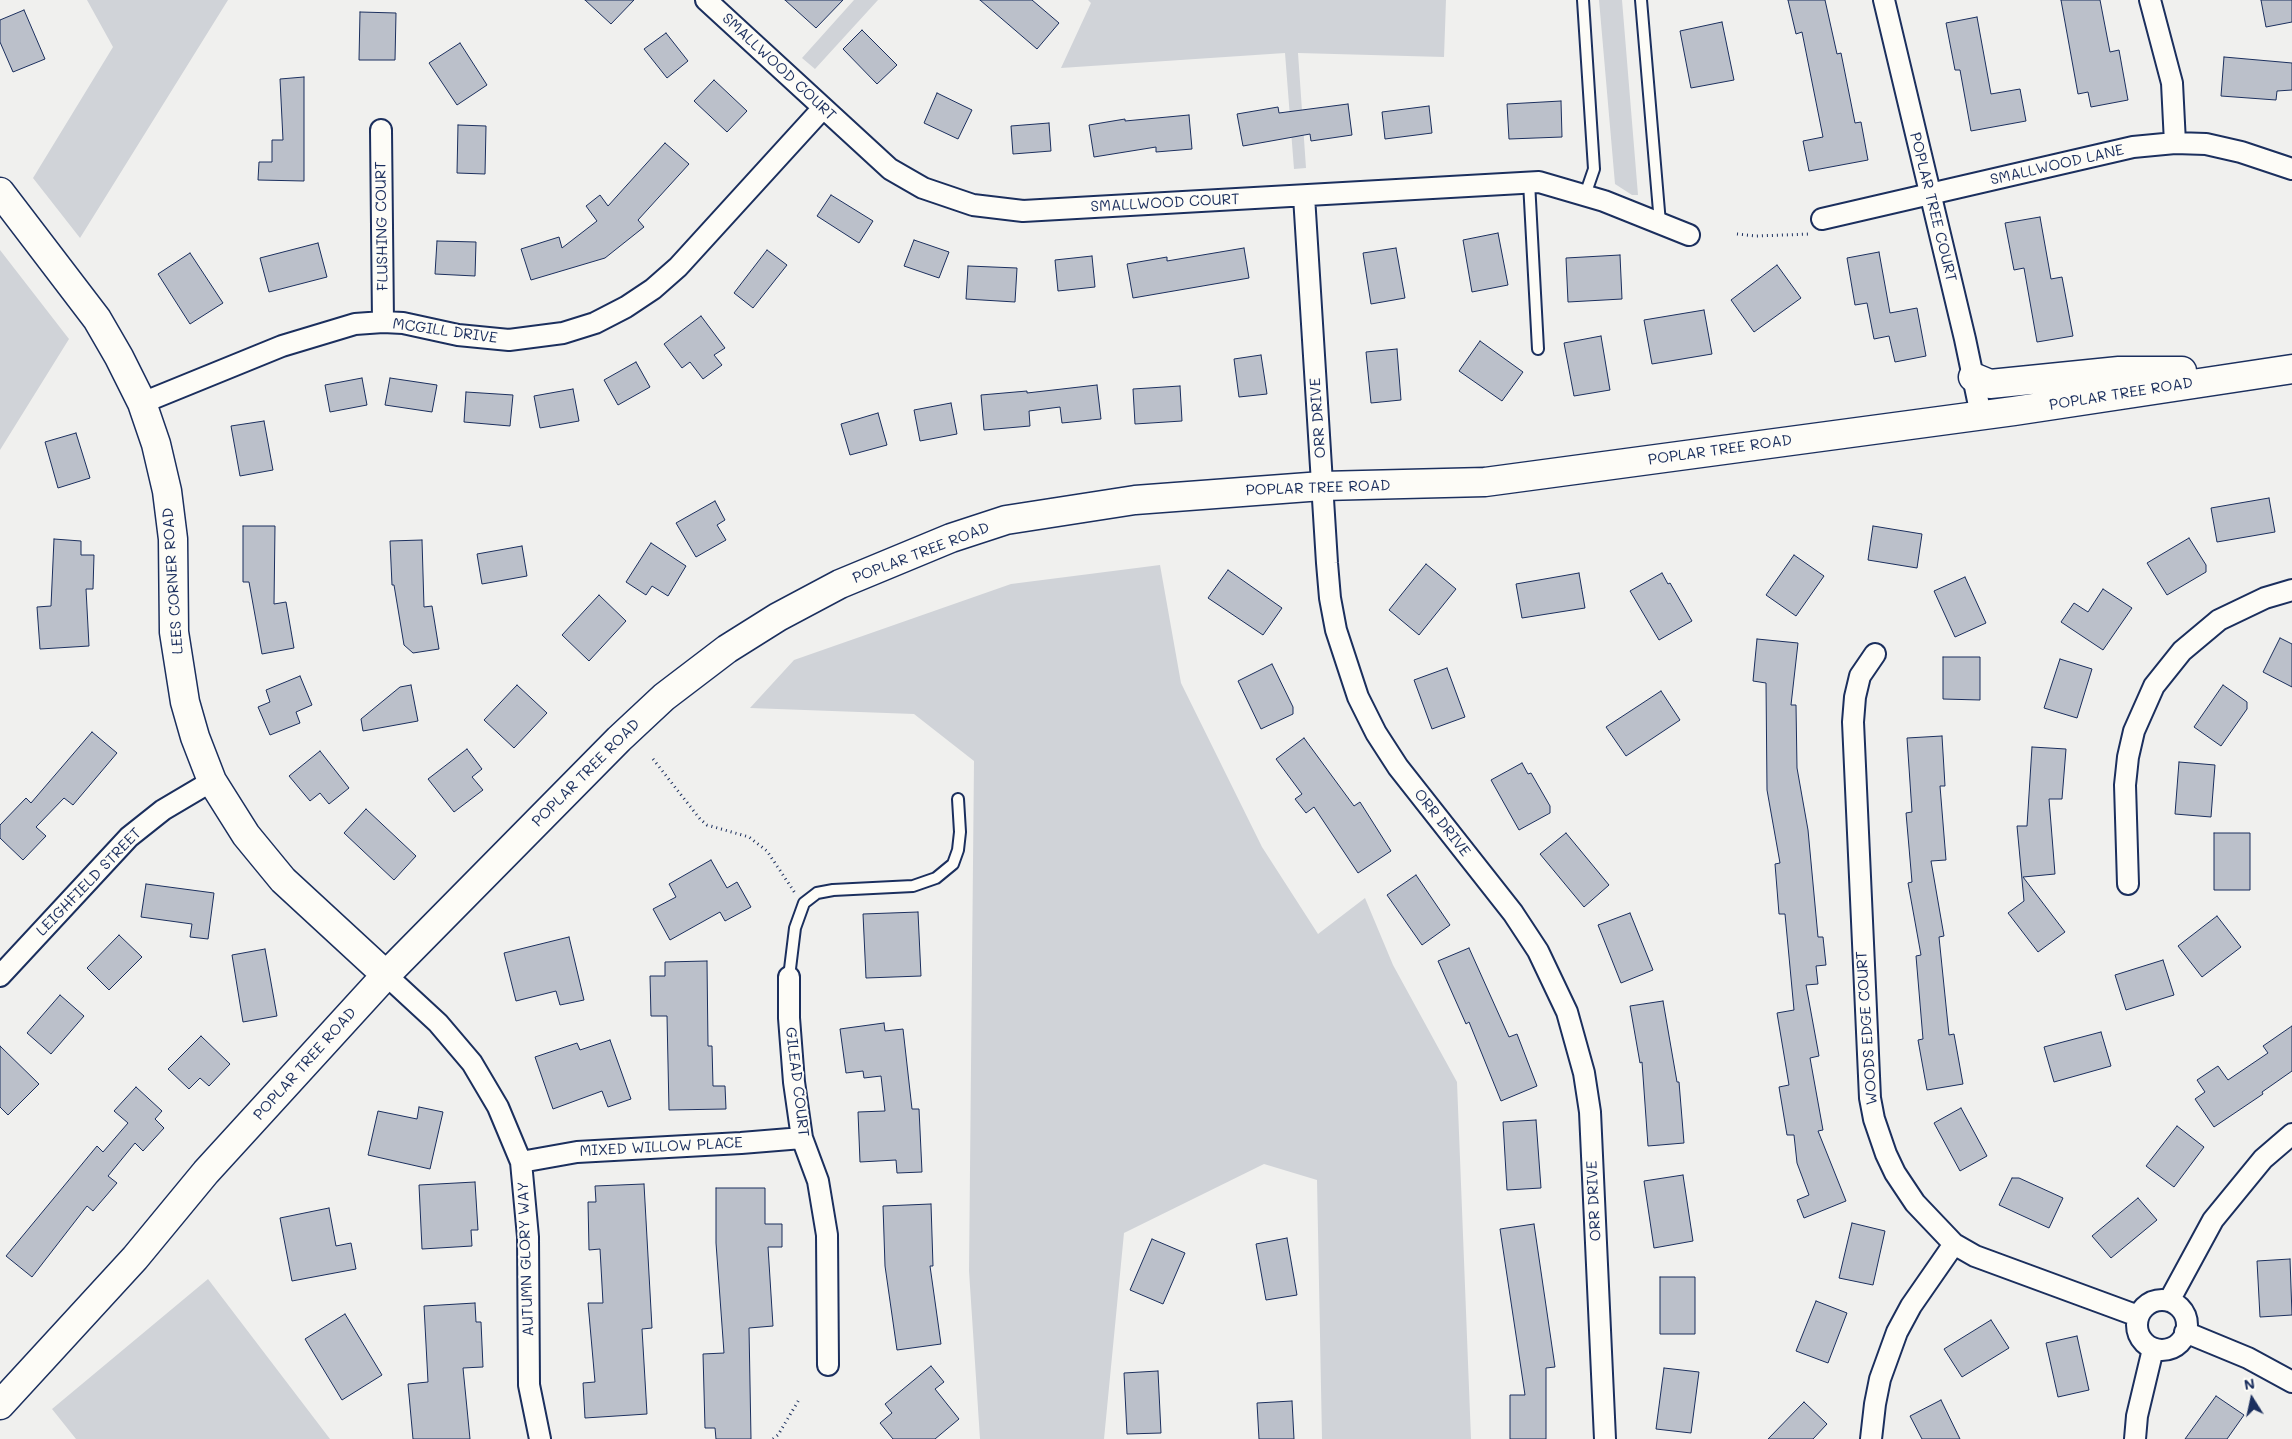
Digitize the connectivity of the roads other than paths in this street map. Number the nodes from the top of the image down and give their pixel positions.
1 (706, 0) edge
2 (1583, 0) edge
3 (1641, 0) edge
4 (1884, 0) edge
5 (2150, 0) edge
6 (823, 108) junction
7 (381, 130) dead end
8 (2175, 143) junction
9 (2292, 170) edge
10 (1529, 182) junction
11 (0, 192) edge
12 (1585, 195) junction
13 (1930, 195) junction
14 (1304, 196) junction
15 (1660, 223) junction
16 (1819, 226) road end
17 (1689, 235) dead end
18 (383, 322) junction
19 (1538, 349) dead end
20 (2279, 370) edge
21 (1973, 378) junction
22 (142, 403) junction
23 (1981, 415) junction
24 (1322, 486) junction
25 (2292, 590) edge
26 (1875, 654) dead end
27 (212, 781) junction
28 (958, 799) dead end
29 (2128, 884) dead end
30 (386, 975) junction
31 (0, 976) edge
32 (789, 977) joint
33 (2292, 1134) edge
34 (802, 1138) junction
35 (521, 1162) junction
36 (1954, 1244) junction
37 (2169, 1301) junction
38 (2138, 1316) junction
39 (2185, 1332) junction
40 (2153, 1349) junction
41 (828, 1365) dead end
42 (2292, 1382) edge
43 (0, 1405) edge
44 (540, 1439) edge
45 (1605, 1439) edge
46 (1871, 1439) edge
47 (2135, 1439) edge

1 - 6 street, SMALLWOOD COURT
2 - 12 lane
3 - 15 lane
4 - 13 street, POPLAR TREE COURT
5 - 8 street
6 - 14 street, SMALLWOOD COURT
6 - 18 street, MCGILL DRIVE
7 - 18 street, FLUSHING COURT
8 - 9 street, SMALLWOOD LANE
8 - 13 street, SMALLWOOD LANE
10 - 12 street, SMALLWOOD COURT
10 - 14 street, SMALLWOOD COURT
10 - 19 lane
11 - 22 main road, LEES CORNER ROAD
12 - 15 street, SMALLWOOD COURT
13 - 16 street, SMALLWOOD LANE
13 - 21 street, POPLAR TREE COURT
14 - 24 street, ORR DRIVE
15 - 17 street, SMALLWOOD COURT
18 - 22 street, MCGILL DRIVE
20 - 21 main road
20 - 23 main road, POPLAR TREE ROAD
21 - 23 street, POPLAR TREE COURT
22 - 27 main road, LEES CORNER ROAD
23 - 24 main road, POPLAR TREE ROAD
24 - 30 main road, POPLAR TREE ROAD
24 - 45 street, ORR DRIVE
25 - 29 street
26 - 36 street, WOODS EDGE COURT
27 - 30 main road, LEES CORNER ROAD
27 - 31 street, LEIGHFIELD STREET
28 - 32 lane
30 - 35 street, AUTUMN GLORY WAY
30 - 43 main road, POPLAR TREE ROAD
32 - 34 street, GILEAD COURT
33 - 37 street
34 - 35 street, MIXED WILLOW PLACE
34 - 41 street, GILEAD COURT
35 - 44 street, AUTUMN GLORY WAY
36 - 38 street, WOODS EDGE COURT
36 - 46 street
37 - 38 street
37 - 39 street
38 - 40 street
39 - 40 street
39 - 42 street
40 - 47 street

